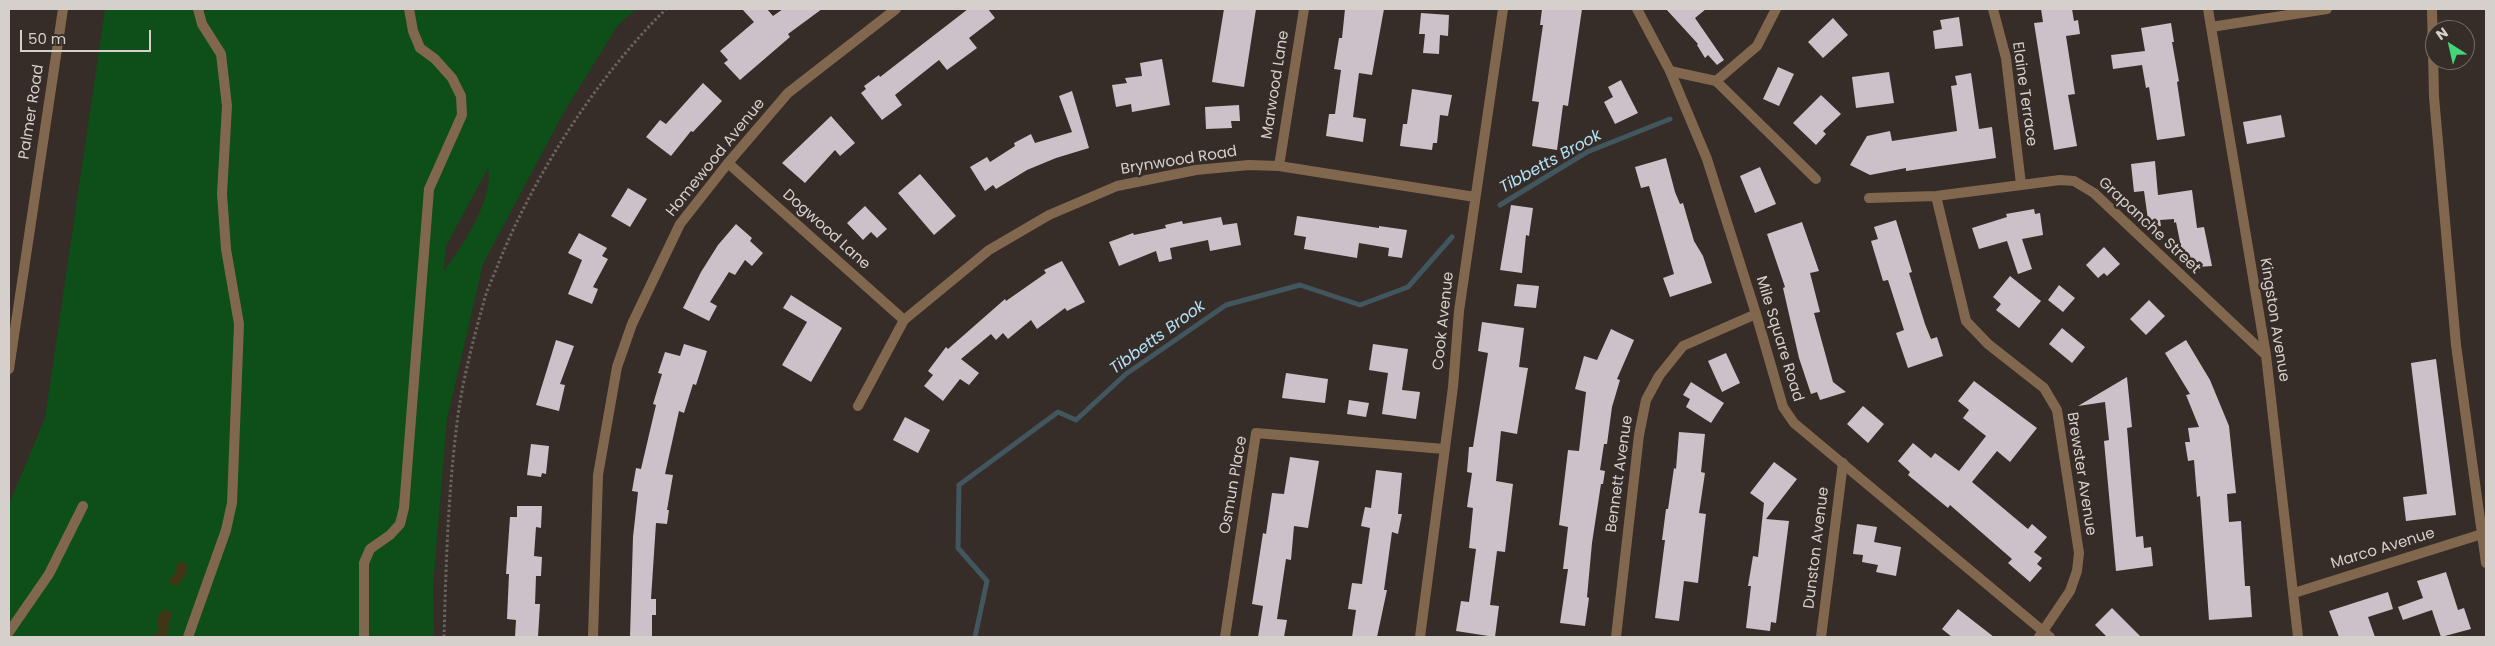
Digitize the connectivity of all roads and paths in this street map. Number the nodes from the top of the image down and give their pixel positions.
1 (63, 9) edge
2 (198, 9) edge
3 (409, 9) edge
4 (666, 9) edge
5 (896, 9) edge
6 (1304, 9) edge
7 (1503, 9) edge
8 (1637, 9) edge
9 (1776, 9) edge
10 (1993, 9) edge
11 (2208, 9) edge
12 (2327, 9) edge
13 (2432, 9) edge
14 (2211, 27) junction
15 (1670, 71) junction
16 (1716, 81) junction
17 (728, 163) junction
18 (1279, 166) junction
19 (1816, 179) dead end
20 (2021, 184) junction
21 (1936, 196) junction
22 (1474, 197) junction
23 (1869, 198) dead end
24 (1756, 314) junction
25 (904, 320) junction
26 (2266, 355) junction
27 (9, 369) edge
28 (858, 406) dead end
29 (1444, 449) junction
30 (1843, 463) junction
31 (83, 506) dead end
32 (2482, 534) junction
33 (2486, 563) edge
34 (2294, 592) junction
35 (9, 632) edge
36 (2044, 635) edge
37 (188, 637) edge
38 (364, 637) edge
39 (444, 637) edge
40 (594, 637) edge
41 (1225, 637) edge
42 (1420, 637) edge
43 (1616, 637) edge
44 (1821, 637) edge
45 (2298, 637) edge

1 - 27 street, Palmer Road
2 - 37 street
3 - 38 street
4 - 39 path
5 - 17 street, Homewood Avenue
6 - 18 street, Marwood Lane
7 - 22 street, Cook Avenue
8 - 15 street, Mile Square Road
9 - 16 street
10 - 20 street, Elaine Terrace
11 - 14 street, Kingston Avenue
12 - 14 street
13 - 32 street
14 - 26 street, Kingston Avenue
15 - 16 street
15 - 24 street, Mile Square Road
16 - 19 street
17 - 25 street, Dogwood Lane
17 - 40 street, Homewood Avenue
18 - 22 street, Brynwood Road
18 - 25 street, Brynwood Road
20 - 21 street, Grapanche Street
20 - 26 street, Grapanche Street
21 - 23 street, Grapanche Street
21 - 36 street, Brewster Avenue
22 - 29 street, Cook Avenue
24 - 30 street, Mile Square Road
24 - 43 street, Bennett Avenue
25 - 28 street, Brynwood Road
26 - 34 street, Kingston Avenue
29 - 41 street, Osmun Place
29 - 42 street, Cook Avenue
30 - 36 street, Mile Square Road
30 - 44 street, Dunston Avenue
31 - 35 street
32 - 33 street
32 - 34 street, Marco Avenue
34 - 45 street, Kingston Avenue

